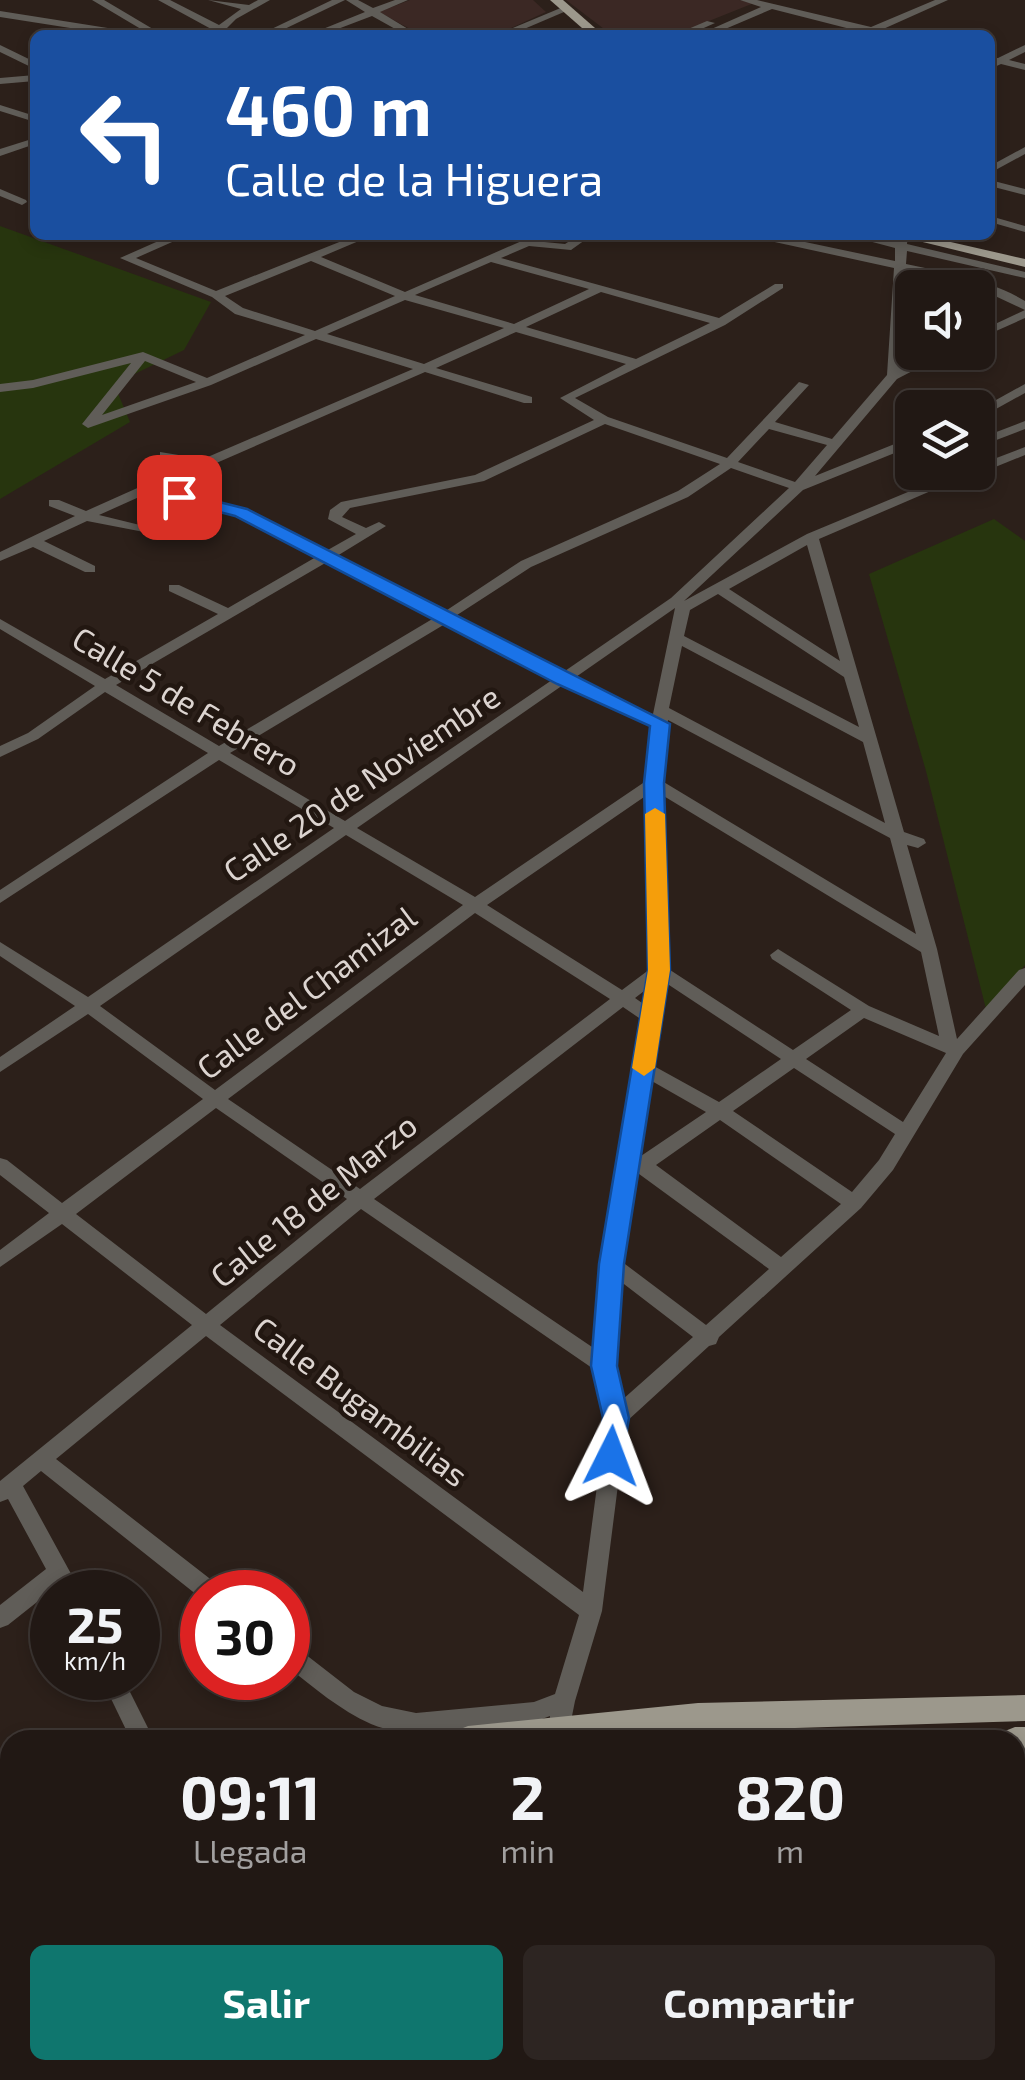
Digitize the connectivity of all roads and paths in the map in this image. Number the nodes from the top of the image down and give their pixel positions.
1 (97, 0) edge
2 (164, 0) edge
3 (213, 0) edge
4 (265, 0) edge
5 (340, 0) edge
6 (350, 0) edge
7 (403, 0) edge
8 (542, 0) edge
9 (746, 0) edge
10 (788, 0) edge
11 (943, 0) edge
12 (767, 5) junction
13 (560, 7) edge
14 (250, 8) junction
15 (372, 12) junction
16 (0, 14) edge
17 (101, 30) edge
18 (149, 30) edge
19 (213, 30) edge
20 (219, 30) edge
21 (275, 30) edge
22 (326, 30) edge
23 (401, 30) edge
24 (512, 30) edge
25 (579, 30) edge
26 (590, 30) edge
27 (704, 30) edge
28 (856, 30) edge
29 (874, 30) edge
30 (0, 48) edge
31 (1025, 48) edge
32 (995, 61) edge
33 (995, 62) edge
34 (30, 63) edge
35 (1025, 67) edge
36 (30, 78) edge
37 (0, 81) edge
38 (0, 108) edge
39 (30, 118) edge
40 (30, 143) edge
41 (1025, 150) edge
42 (0, 153) edge
43 (995, 167) edge
44 (995, 184) edge
45 (0, 192) edge
46 (1025, 192) edge
47 (22, 202) dead end
48 (995, 220) edge
49 (1025, 228) edge
50 (170, 240) edge
51 (355, 240) edge
52 (579, 240) edge
53 (779, 240) edge
54 (901, 240) edge
55 (912, 240) edge
56 (953, 240) edge
57 (312, 258) junction
58 (493, 259) junction
59 (1023, 260) edge
60 (902, 268) junction
61 (779, 286) dead end
62 (601, 288) junction
63 (216, 295) junction
64 (408, 297) junction
65 (1025, 310) edge
66 (721, 322) junction
67 (995, 327) edge
68 (519, 328) junction
69 (314, 336) junction
70 (143, 356) junction
71 (637, 362) junction
72 (906, 370) edge
73 (425, 371) junction
74 (894, 376) junction
75 (207, 382) junction
76 (803, 385) dead end
77 (0, 388) edge
78 (1025, 388) edge
79 (528, 400) dead end
80 (995, 405) edge
81 (604, 420) junction
82 (767, 424) junction
83 (1025, 426) edge
84 (995, 437) edge
85 (836, 444) junction
86 (895, 449) edge
87 (1025, 451) edge
88 (165, 455) dead end
89 (995, 462) edge
90 (207, 464) junction
91 (729, 464) junction
92 (798, 487) junction
93 (148, 489) junction
94 (925, 490) edge
95 (54, 504) dead end
96 (88, 517) junction
97 (139, 529) dead end
98 (812, 536) junction
99 (32, 541) junction
100 (330, 555) junction
101 (0, 557) edge
102 (90, 569) dead end
103 (174, 588) dead end
104 (720, 589) junction
105 (679, 604) junction
106 (228, 613) junction
107 (447, 616) junction
108 (0, 623) edge
109 (678, 638) junction
110 (850, 675) junction
111 (564, 680) junction
112 (104, 686) junction
113 (660, 717) junction
114 (869, 739) junction
115 (0, 752) edge
116 (219, 753) junction
117 (654, 783) junction
118 (343, 828) junction
119 (894, 834) junction
120 (918, 843) dead end
121 (0, 898) edge
122 (475, 906) junction
123 (0, 948) edge
124 (929, 949) junction
125 (778, 955) dead end
126 (659, 970) junction
127 (1025, 974) edge
128 (621, 997) junction
129 (87, 1005) junction
130 (863, 1010) junction
131 (651, 1016) junction
132 (954, 1048) junction
133 (797, 1060) junction
134 (0, 1066) edge
135 (644, 1068) junction
136 (215, 1099) junction
137 (721, 1112) junction
138 (907, 1133) junction
139 (0, 1164) edge
140 (635, 1164) junction
141 (362, 1198) junction
142 (854, 1203) junction
143 (64, 1215) junction
144 (0, 1260) edge
145 (612, 1264) junction
146 (783, 1269) junction
147 (207, 1326) junction
148 (709, 1338) junction
149 (604, 1366) junction
150 (616, 1418) junction
151 (41, 1459) junction
152 (5, 1488) edge
153 (59, 1570) edge
154 (182, 1570) edge
155 (30, 1594) edge
156 (591, 1611) junction
157 (0, 1618) edge
158 (310, 1671) edge
159 (123, 1700) edge
160 (1025, 1708) edge
161 (562, 1715) junction
162 (138, 1730) edge
163 (506, 1730) edge

1 - 18 street
2 - 19 street
3 - 14 street
4 - 14 street
5 - 21 street
6 - 15 street
7 - 15 street
8 - 13 main road
9 - 12 street
10 - 12 street
11 - 29 street
12 - 27 street
12 - 27 street
12 - 28 street
13 - 24 street
13 - 25 main road
13 - 26 main road
14 - 20 street
15 - 22 street
15 - 23 street
16 - 17 street
30 - 34 street
31 - 32 street
33 - 35 street
36 - 37 street
38 - 39 street
40 - 42 street
41 - 43 street
44 - 46 street
45 - 47 street
48 - 49 street
50 - 63 street
51 - 57 street
52 - 58 street
53 - 60 street
54 - 60 street
55 - 59 main road
56 - 59 main road
57 - 63 street
57 - 64 street
58 - 62 street
58 - 64 street
60 - 65 street
60 - 74 street
61 - 66 street
62 - 66 street
62 - 68 street
63 - 69 street
64 - 68 street
64 - 69 street
65 - 67 street
66 - 71 street
68 - 71 street
68 - 73 street
69 - 73 street
69 - 75 street
70 - 75 street
70 - 75 street
70 - 77 street
71 - 81 street
72 - 74 street
73 - 79 street
73 - 90 street
74 - 85 street, Calle 20 de Noviembre
76 - 82 street
78 - 80 street
81 - 91 street
81 - 100 street
82 - 85 street
82 - 91 street
83 - 84 street
85 - 92 street, Calle 20 de Noviembre
86 - 92 street
87 - 89 street
88 - 90 street
90 - 93 street
91 - 92 street
91 - 107 street
92 - 105 street, Calle 20 de Noviembre
93 - 96 street
93 - 100 street
94 - 98 street
95 - 96 street
96 - 97 street
96 - 99 street
98 - 104 street
98 - 110 street
99 - 101 street
99 - 102 street
100 - 106 street
100 - 107 street
103 - 106 street
104 - 105 street
104 - 110 street
105 - 109 street
105 - 111 street, Calle 20 de Noviembre
106 - 112 street
107 - 111 street
107 - 116 street
108 - 112 street, Calle 5 de Febrero
109 - 113 street
109 - 114 street
110 - 114 street
111 - 113 street
111 - 118 street, Calle 20 de Noviembre
112 - 115 street
112 - 116 street, Calle 5 de Febrero
113 - 117 street
113 - 119 street
114 - 119 street
116 - 118 street, Calle 5 de Febrero
116 - 121 street
117 - 122 street, Calle del Chamizal
117 - 124 street
117 - 126 street
118 - 122 street, Calle 5 de Febrero
118 - 129 street, Calle 20 de Noviembre
119 - 120 street
119 - 124 street
122 - 128 street, Calle 5 de Febrero
122 - 136 street, Calle del Chamizal
123 - 129 street
124 - 132 street
125 - 130 street
126 - 128 street, Calle 18 de Marzo
126 - 131 street
126 - 133 street
127 - 132 street
128 - 131 street, Calle 5 de Febrero
128 - 141 street, Calle 18 de Marzo
129 - 134 street, Calle 20 de Noviembre
129 - 136 street
130 - 132 street
130 - 133 street
131 - 135 street
132 - 138 street
133 - 137 street
133 - 138 street
135 - 137 street
135 - 140 street
136 - 141 street
136 - 143 street, Calle del Chamizal
137 - 140 street
137 - 142 street
138 - 142 street
139 - 143 street, Calle Bugambilias
140 - 145 street
140 - 146 street
141 - 147 street, Calle 18 de Marzo
141 - 149 street
142 - 146 street
143 - 144 street, Calle del Chamizal
143 - 147 street, Calle Bugambilias
145 - 148 street
145 - 149 street
146 - 148 street
147 - 151 street, Calle 18 de Marzo
147 - 156 street, Calle Bugambilias
148 - 150 street
149 - 150 street
150 - 156 street
151 - 152 street, Calle 18 de Marzo
151 - 154 street
152 - 153 street
155 - 157 street
156 - 161 street
158 - 161 street
159 - 162 street
160 - 161 main road
161 - 163 main road

